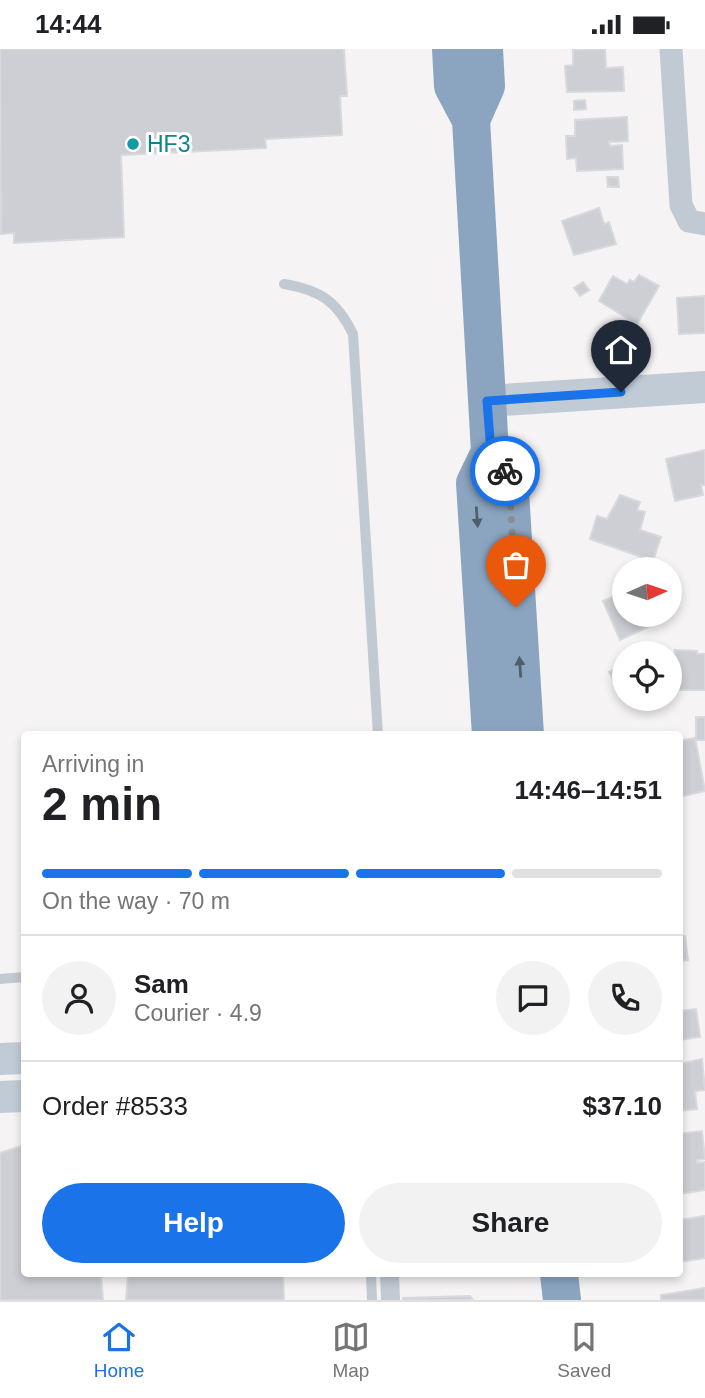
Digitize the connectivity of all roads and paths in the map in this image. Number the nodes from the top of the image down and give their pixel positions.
1 (451, 49) edge
2 (484, 49) edge
3 (671, 49) edge
4 (471, 120) junction
5 (697, 222) edge
6 (284, 284) dead end
7 (705, 387) edge
8 (487, 401) junction
9 (491, 452) junction
10 (378, 731) edge
11 (491, 731) edge
12 (525, 731) edge
13 (21, 977) edge
14 (0, 979) edge
15 (21, 1058) edge
16 (0, 1059) edge
17 (21, 1096) edge
18 (0, 1097) edge
19 (372, 1277) edge
20 (386, 1277) edge
21 (394, 1277) edge
22 (559, 1277) edge
23 (390, 1299) edge
24 (372, 1300) edge
25 (562, 1300) edge

1 - 4 highway
2 - 4 highway
3 - 5 street
4 - 8 highway
6 - 10 lane
7 - 8 main road
8 - 9 highway
9 -> 11 highway
12 -> 9 highway
13 - 14 lane
15 - 16 main road
17 - 18 main road
19 - 24 lane
20 - 23 lane
21 - 23 lane
22 - 25 highway

